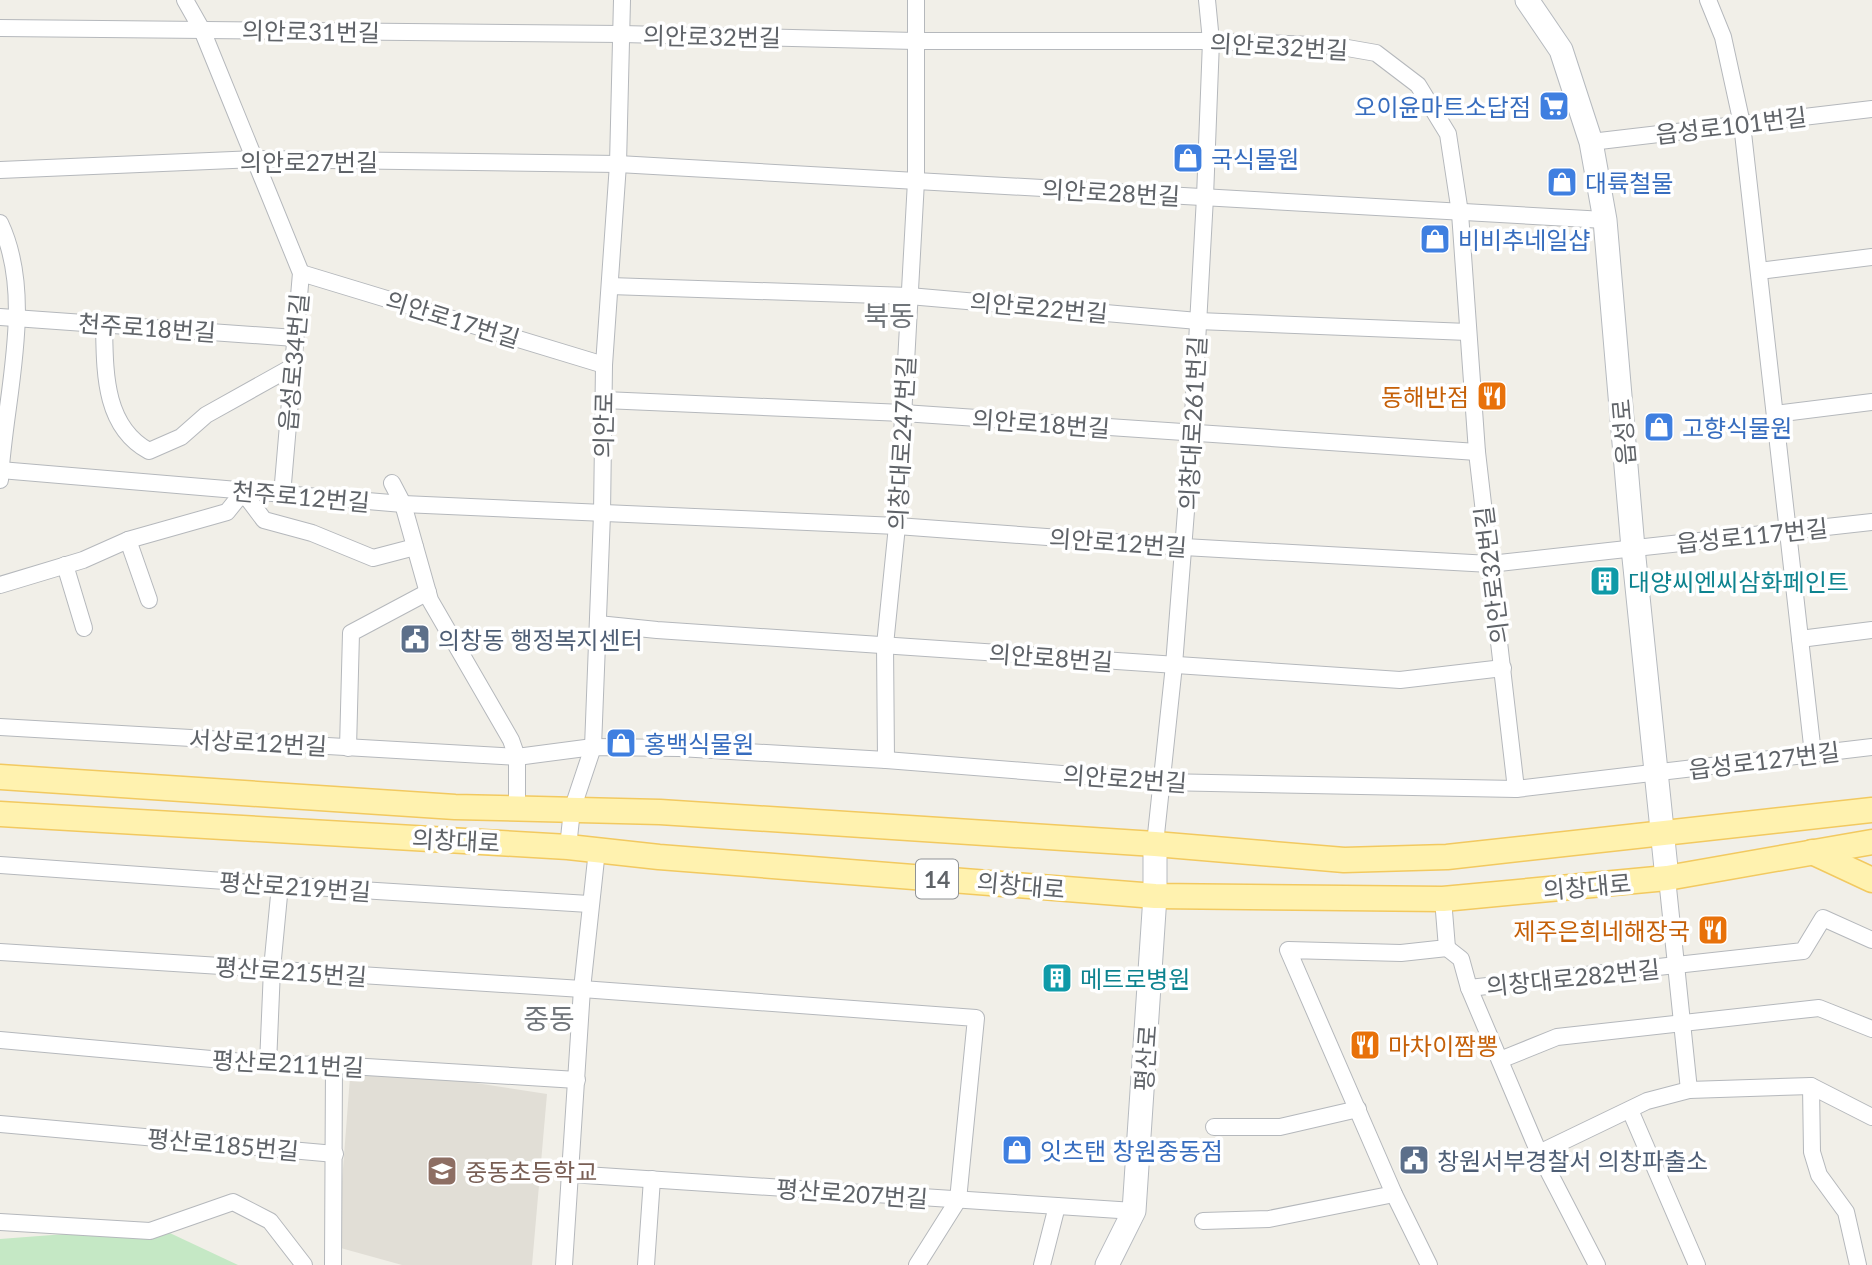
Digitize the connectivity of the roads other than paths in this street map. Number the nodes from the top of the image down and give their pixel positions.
1 (185, 0) edge
2 (622, 0) edge
3 (916, 0) edge
4 (1207, 0) edge
5 (1527, 0) edge
6 (1708, 0) edge
7 (0, 28) edge
8 (202, 30) junction
9 (622, 34) junction
10 (915, 41) junction
11 (1211, 41) junction
12 (1872, 109) edge
13 (1742, 124) junction
14 (1591, 142) junction
15 (257, 159) junction
16 (618, 164) junction
17 (0, 170) edge
18 (916, 181) junction
19 (1205, 197) junction
20 (1460, 213) junction
21 (1605, 220) junction
22 (0, 223) edge
23 (1872, 257) edge
24 (1759, 271) junction
25 (302, 273) junction
26 (610, 286) junction
27 (909, 296) junction
28 (0, 317) edge
29 (18, 318) junction
30 (1198, 321) junction
31 (104, 324) junction
32 (1468, 332) junction
33 (295, 338) junction
34 (604, 365) junction
35 (292, 367) junction
36 (604, 400) junction
37 (1872, 402) edge
38 (903, 413) junction
39 (1775, 414) junction
40 (1192, 434) junction
41 (1477, 452) junction
42 (0, 470) edge
43 (0, 480) edge
44 (392, 483) dead end
45 (243, 492) junction
46 (282, 495) junction
47 (403, 504) junction
48 (602, 514) junction
49 (1872, 522) edge
50 (897, 526) junction
51 (1788, 533) junction
52 (128, 540) junction
53 (415, 547) junction
54 (1184, 547) junction
55 (1633, 548) junction
56 (1490, 564) junction
57 (65, 565) junction
58 (0, 585) edge
59 (428, 592) junction
60 (149, 600) dead end
61 (598, 624) junction
62 (84, 628) dead end
63 (1872, 630) edge
64 (1800, 639) junction
65 (886, 645) junction
66 (1174, 665) junction
67 (1503, 668) junction
68 (0, 727) edge
69 (593, 747) junction
70 (1872, 747) edge
71 (348, 748) junction
72 (1813, 754) junction
73 (517, 757) junction
74 (886, 760) junction
75 (1656, 772) junction
76 (0, 777) edge
77 (1162, 782) junction
78 (1516, 789) junction
79 (517, 810) junction
80 (572, 810) junction
81 (1872, 810) edge
82 (0, 814) edge
83 (1663, 833) junction
84 (1872, 842) edge
85 (1155, 844) junction
86 (568, 847) junction
87 (597, 850) junction
88 (1812, 852) junction
89 (0, 865) edge
90 (1667, 878) junction
91 (1872, 880) edge
92 (281, 886) junction
93 (1155, 896) junction
94 (1443, 899) junction
95 (589, 904) junction
96 (1872, 940) edge
97 (1447, 948) junction
98 (0, 952) edge
99 (1676, 966) junction
100 (272, 969) junction
101 (1469, 988) junction
102 (582, 989) junction
103 (1682, 1022) junction
104 (1872, 1029) edge
105 (0, 1040) edge
106 (1500, 1060) junction
107 (268, 1064) junction
108 (334, 1065) junction
109 (577, 1080) junction
110 (1811, 1086) junction
111 (1689, 1090) junction
112 (1358, 1109) junction
113 (1630, 1110) junction
114 (1872, 1117) edge
115 (0, 1124) edge
116 (1214, 1126) dead end
117 (1539, 1153) junction
118 (335, 1154) junction
119 (570, 1174) junction
120 (652, 1179) junction
121 (1394, 1194) junction
122 (958, 1200) junction
123 (1057, 1206) junction
124 (1134, 1211) junction
125 (1203, 1221) dead end
126 (0, 1222) edge
127 (1863, 1261) edge
128 (304, 1265) edge
129 (333, 1265) edge
130 (564, 1265) edge
131 (646, 1265) edge
132 (917, 1265) edge
133 (1042, 1265) edge
134 (1107, 1265) edge
135 (1429, 1265) edge
136 (1597, 1265) edge
137 (1697, 1265) edge

1 - 8 street, 읍성로34번길
2 - 9 street, 의안로
3 - 10 street, 의창대로247번길
4 - 11 street, 의창대로261번길
5 - 14 main road, 읍성로
6 - 13 street
7 - 8 street, 의안로31번길
8 - 9 street, 의안로31번길
8 - 15 street, 읍성로34번길
9 - 10 street, 의안로32번길
9 - 16 street, 의안로
10 - 11 street, 의안로32번길
10 - 18 street, 의창대로247번길
11 - 19 street, 의창대로261번길
11 - 20 street, 의안로32번길
12 - 13 street, 읍성로101번길
13 - 14 street, 읍성로101번길
13 - 24 street
14 - 21 main road, 읍성로
15 - 16 street, 의안로27번길
15 - 17 street, 의안로27번길
15 - 25 street, 읍성로34번길
16 - 18 street, 의안로28번길
16 - 26 street, 의안로
18 - 19 street, 의안로28번길
18 - 27 street, 의창대로247번길
19 - 20 street, 의안로28번길
19 - 30 street, 의창대로261번길
20 - 21 street, 의안로28번길
20 - 32 street, 의안로32번길
21 - 55 main road, 읍성로
22 - 29 street
23 - 24 street
24 - 39 street
25 - 33 street, 읍성로34번길
25 - 34 street, 의안로17번길
26 - 27 street, 의안로22번길
26 - 34 street, 의안로
27 - 30 street, 의안로22번길
27 - 38 street, 의창대로247번길
28 - 29 street, 천주로18번길
29 - 31 street, 천주로18번길
29 - 42 street
30 - 32 street, 의안로22번길
30 - 40 street, 의창대로261번길
31 - 33 street, 천주로18번길
31 - 35 street
32 - 41 street, 의안로32번길
33 - 35 street, 읍성로34번길
34 - 36 street, 의안로
35 - 46 street, 읍성로34번길
36 - 38 street, 의안로18번길
36 - 48 street, 의안로
37 - 39 street
38 - 40 street, 의안로18번길
38 - 50 street, 의창대로247번길
39 - 51 street
40 - 41 street, 의안로18번길
40 - 54 street, 의창대로261번길
41 - 56 street, 의안로32번길
42 - 43 street
42 - 45 street, 천주로12번길
44 - 47 street
45 - 46 street, 천주로12번길
45 - 52 street
45 - 53 street
46 - 47 street, 천주로12번길
47 - 48 street, 천주로12번길
47 - 53 street
48 - 50 street, 의안로12번길
48 - 61 street, 의안로
49 - 51 street, 읍성로117번길
50 - 54 street, 의안로12번길
50 - 65 street, 의창대로247번길
51 - 55 street, 읍성로117번길
51 - 64 street
52 - 57 street
52 - 60 street
53 - 59 street
54 - 56 street, 의안로12번길
54 - 66 street, 의창대로261번길
55 - 56 street, 의안로12번길
55 - 75 main road, 읍성로
56 - 67 street, 의안로32번길
57 - 58 street
57 - 62 street
59 - 71 street
59 - 73 street
61 - 65 street, 의안로8번길
61 - 69 street, 의안로
63 - 64 street
64 - 72 street
65 - 66 street, 의안로8번길
65 - 74 street, 의창대로247번길
66 - 67 street, 의안로8번길
66 - 77 street, 의창대로261번길
67 - 78 street, 의안로32번길
68 - 71 street, 서상로12번길
69 - 73 street, 서상로12번길
69 - 74 street, 의안로2번길
69 - 80 street, 의안로
70 - 72 street, 읍성로127번길
71 - 73 street, 서상로12번길
72 - 75 street, 읍성로127번길
73 - 79 street
74 - 77 street, 의안로2번길
75 - 78 street, 의안로2번길
75 - 83 main road, 읍성로
76 - 79 main road, 의창대로 / 14
77 - 78 street, 의안로2번길
77 - 85 street, 의창대로261번길
79 - 80 main road, 의창대로 / 14
80 - 85 main road, 의창대로 / 14
80 - 86 street, 의안로
81 - 83 main road, 의창대로 / 14
82 - 86 main road, 의창대로 / 14
83 - 85 main road, 의창대로 / 14
83 - 90 main road, 읍성로
84 - 88 main road, 의창대로 / 14
85 - 93 main road, 평산로
86 - 87 main road, 의창대로 / 14
87 - 93 main road, 의창대로 / 14
87 - 95 street
88 - 90 main road, 의창대로 / 14
88 - 91 main road
89 - 92 street, 평산로219번길
90 - 94 main road, 의창대로 / 14
90 - 99 street, 의창대로282번길
92 - 95 street, 평산로219번길
92 - 100 street
93 - 94 main road, 의창대로 / 14
93 - 124 main road, 평산로
94 - 97 street
95 - 102 street
96 - 99 street, 의창대로282번길
97 - 101 street
97 - 112 street
98 - 100 street, 평산로215번길
99 - 101 street, 의창대로282번길
99 - 103 street, 의창대로282번길
100 - 102 street, 평산로215번길
100 - 107 street
101 - 106 street
102 - 109 street
102 - 122 street, 평산로215번길
103 - 104 street
103 - 106 street
103 - 111 street, 의창대로282번길
105 - 107 street, 평산로211번길
106 - 117 street
107 - 108 street, 평산로211번길
108 - 109 street, 평산로211번길
108 - 118 street
109 - 119 street
110 - 111 street
110 - 114 street
110 - 127 street
111 - 113 street
112 - 116 street
112 - 121 street
113 - 117 street
113 - 137 street
115 - 118 street, 평산로185번길
117 - 136 street
118 - 129 street, 평산로185번길
119 - 120 street, 평산로207번길
119 - 130 street
120 - 122 street, 평산로207번길
120 - 131 street
121 - 125 street
121 - 135 street
122 - 123 street, 평산로207번길
122 - 132 street
123 - 124 street, 평산로207번길
123 - 133 street
124 - 134 main road, 평산로
126 - 128 street

